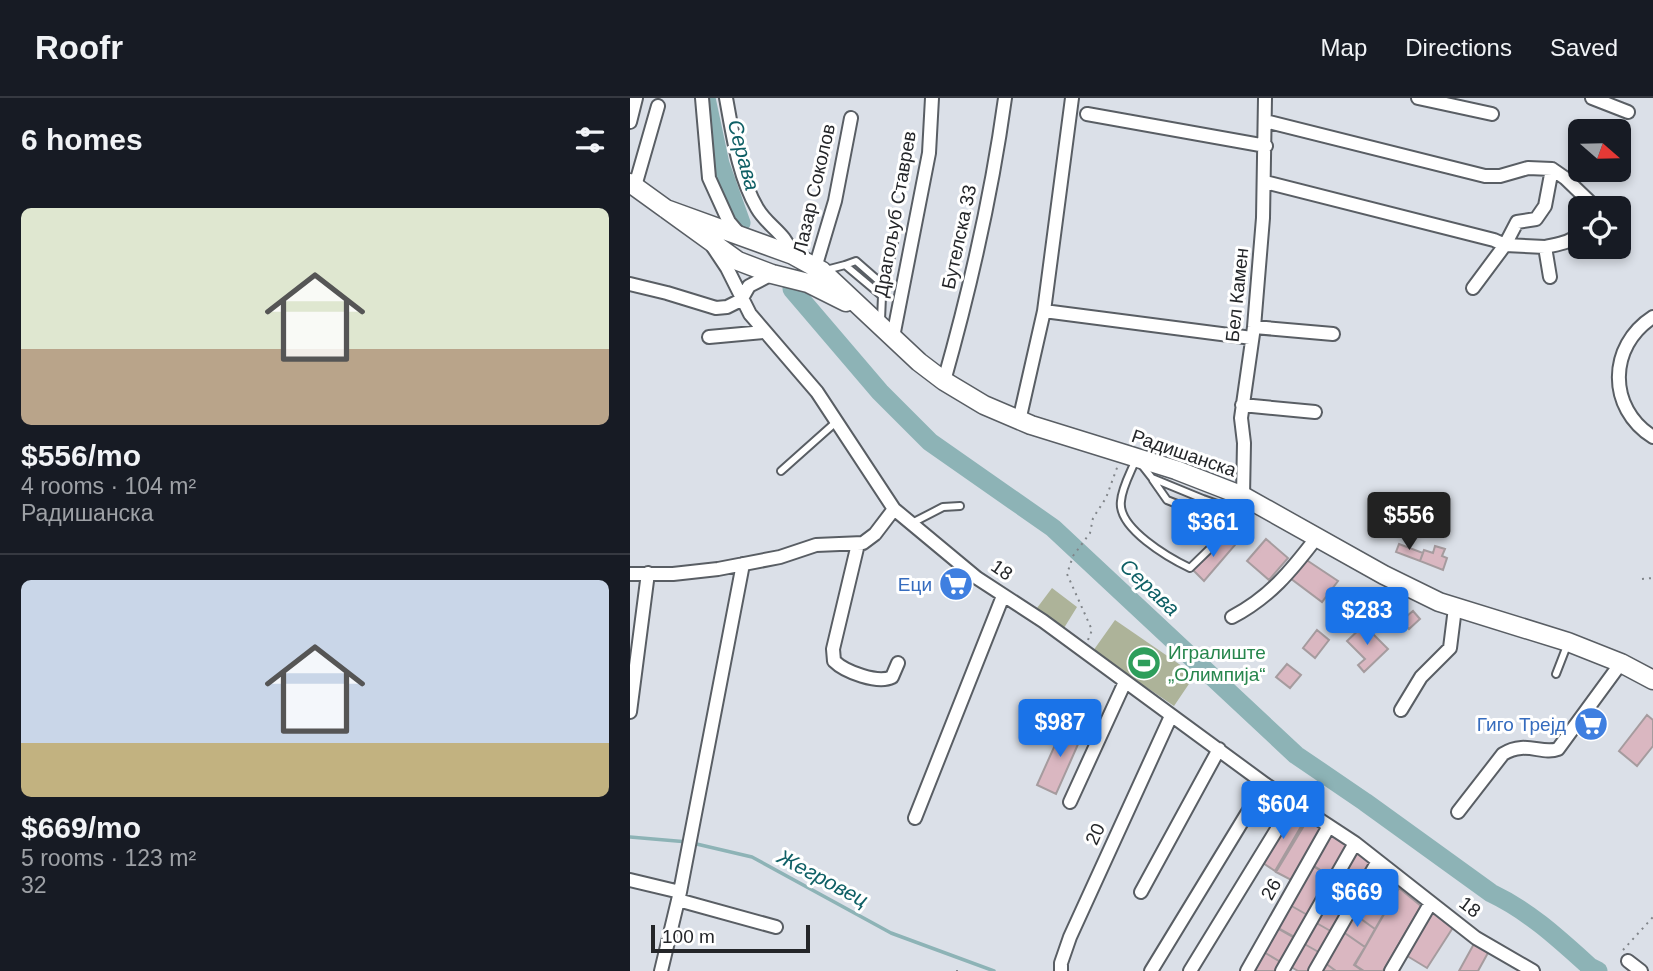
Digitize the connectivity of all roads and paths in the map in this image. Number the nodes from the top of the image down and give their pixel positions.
1 (636, 98) edge
2 (702, 98) edge
3 (726, 98) edge
4 (932, 98) edge
5 (1005, 98) edge
6 (1072, 98) edge
7 (1265, 98) edge
8 (1418, 98) edge
9 (1592, 98) edge
10 (658, 106) dead end
11 (1628, 111) dead end
12 (1087, 114) dead end
13 (1492, 114) dead end
14 (850, 118) dead end
15 (1265, 121) junction
16 (630, 122) edge
17 (1265, 146) junction
18 (1552, 169) junction
19 (1265, 181) junction
20 (633, 185) edge
21 (1585, 196) edge
22 (667, 209) junction
23 (707, 238) junction
24 (742, 238) junction
25 (1568, 241) edge
26 (894, 243) dead end
27 (1505, 245) junction
28 (1545, 247) junction
29 (738, 261) junction
30 (809, 264) junction
31 (845, 265) junction
32 (772, 274) junction
33 (1550, 277) dead end
34 (792, 279) junction
35 (630, 284) edge
36 (1473, 288) dead end
37 (739, 295) junction
38 (882, 296) junction
39 (1044, 311) junction
40 (1653, 317) edge
41 (880, 325) junction
42 (764, 332) junction
43 (1253, 333) junction
44 (1333, 334) dead end
45 (709, 337) dead end
46 (944, 382) junction
47 (1242, 405) junction
48 (1315, 412) dead end
49 (1019, 421) junction
50 (836, 422) junction
51 (1653, 437) edge
52 (1129, 455) junction
53 (781, 471) dead end
54 (1152, 478) junction
55 (1245, 503) junction
56 (960, 506) dead end
57 (894, 509) junction
58 (911, 524) junction
59 (1317, 537) junction
60 (858, 544) junction
61 (743, 564) junction
62 (648, 573) junction
63 (630, 574) edge
64 (1653, 578) edge
65 (1642, 579) dead end
66 (1003, 596) junction
67 (1455, 608) junction
68 (1232, 617) dead end
69 (1568, 642) junction
70 (1084, 648) junction
71 (898, 663) dead end
72 (1621, 663) junction
73 (1556, 674) dead end
74 (1653, 680) edge
75 (1125, 682) junction
76 (1401, 710) dead end
77 (630, 712) edge
78 (1171, 716) junction
79 (1219, 749) junction
80 (1265, 784) junction
81 (1070, 802) dead end
82 (1293, 803) junction
83 (1458, 812) dead end
84 (915, 818) dead end
85 (1329, 826) junction
86 (1355, 843) junction
87 (1378, 860) junction
88 (630, 880) edge
89 (1141, 891) dead end
90 (679, 896) junction
91 (1430, 904) junction
92 (1653, 917) edge
93 (776, 927) dead end
94 (1628, 961) joint
95 (661, 971) edge
96 (1061, 971) edge
97 (1151, 971) edge
98 (1190, 971) edge
99 (1247, 971) edge
100 (1282, 971) edge
101 (1315, 971) edge
102 (1391, 971) edge
103 (1533, 971) edge
104 (1641, 971) edge

1 - 16 street
2 - 24 street
3 - 30 street
4 - 41 street, Драгољуб Ставрев
5 - 46 street, Бутелска 33
6 - 39 street
7 - 15 street, Бел Камен
8 - 13 street
9 - 11 street
10 - 20 street
12 - 17 street
14 - 30 street, Лазар Соколов
15 - 17 street, Бел Камен
15 - 18 street
17 - 19 street, Бел Камен
18 - 21 street
18 - 27 street
19 - 27 street
19 - 43 street, Бел Камен
20 - 22 street
22 - 23 street, Радишанска
22 - 24 street, Радишанска
23 - 29 street, Радишанска
23 - 37 street, 18
24 - 29 street
24 - 30 street, Радишанска
25 - 28 street
26 - 38 lane
27 - 28 street
27 - 36 street
28 - 33 street
29 - 32 street, Радишанска
29 - 37 street
30 - 31 lane
30 - 34 street
30 - 41 street, Радишанска
31 - 38 lane
31 - 38 lane
32 - 34 street, Радишанска
32 - 37 street
34 - 41 street, Радишанска
35 - 37 street
37 - 42 street, 18
38 - 41 lane
39 - 43 street
39 - 49 street
40 - 51 street
41 - 46 street, Радишанска
42 - 45 street
42 - 50 street, 18
43 - 44 street
43 - 47 street, Бел Камен
46 - 49 street, Радишанска
47 - 48 street
47 - 55 street, Бел Камен
49 - 52 street, Радишанска
50 - 53 lane
50 - 57 street, 18
52 - 54 lane
52 - 55 street, Радишанска
52 - 55 lane
52 - 70 path
54 - 55 lane
54 - 55 lane
55 - 59 street, Радишанска
56 - 58 lane
57 - 58 street, 18
57 - 60 street
58 - 66 street, 18
59 - 67 street, Радишанска
59 - 68 street
60 - 61 street
60 - 71 street
61 - 62 street
61 - 90 street
62 - 63 street
62 - 77 street
64 - 65 path
66 - 70 street, 18
66 - 84 street
67 - 69 street, Радишанска
67 - 76 street
69 - 72 street, Радишанска
69 - 73 lane
70 - 75 street, 18
72 - 74 street, Радишанска
72 - 83 street
75 - 78 street, 18
75 - 81 street
78 - 79 street, 18
78 - 96 street, 20
79 - 80 street, 18
79 - 89 street
80 - 82 street, 18
80 - 97 street
82 - 85 street, 18
82 - 98 street
85 - 86 street, 18
85 - 99 street, 26
86 - 87 street, 18
86 - 100 street
87 - 91 street, 18
87 - 101 street
88 - 90 street
90 - 93 street
90 - 95 street
91 - 102 street
91 - 103 street, 18
92 - 94 path
94 - 104 street

